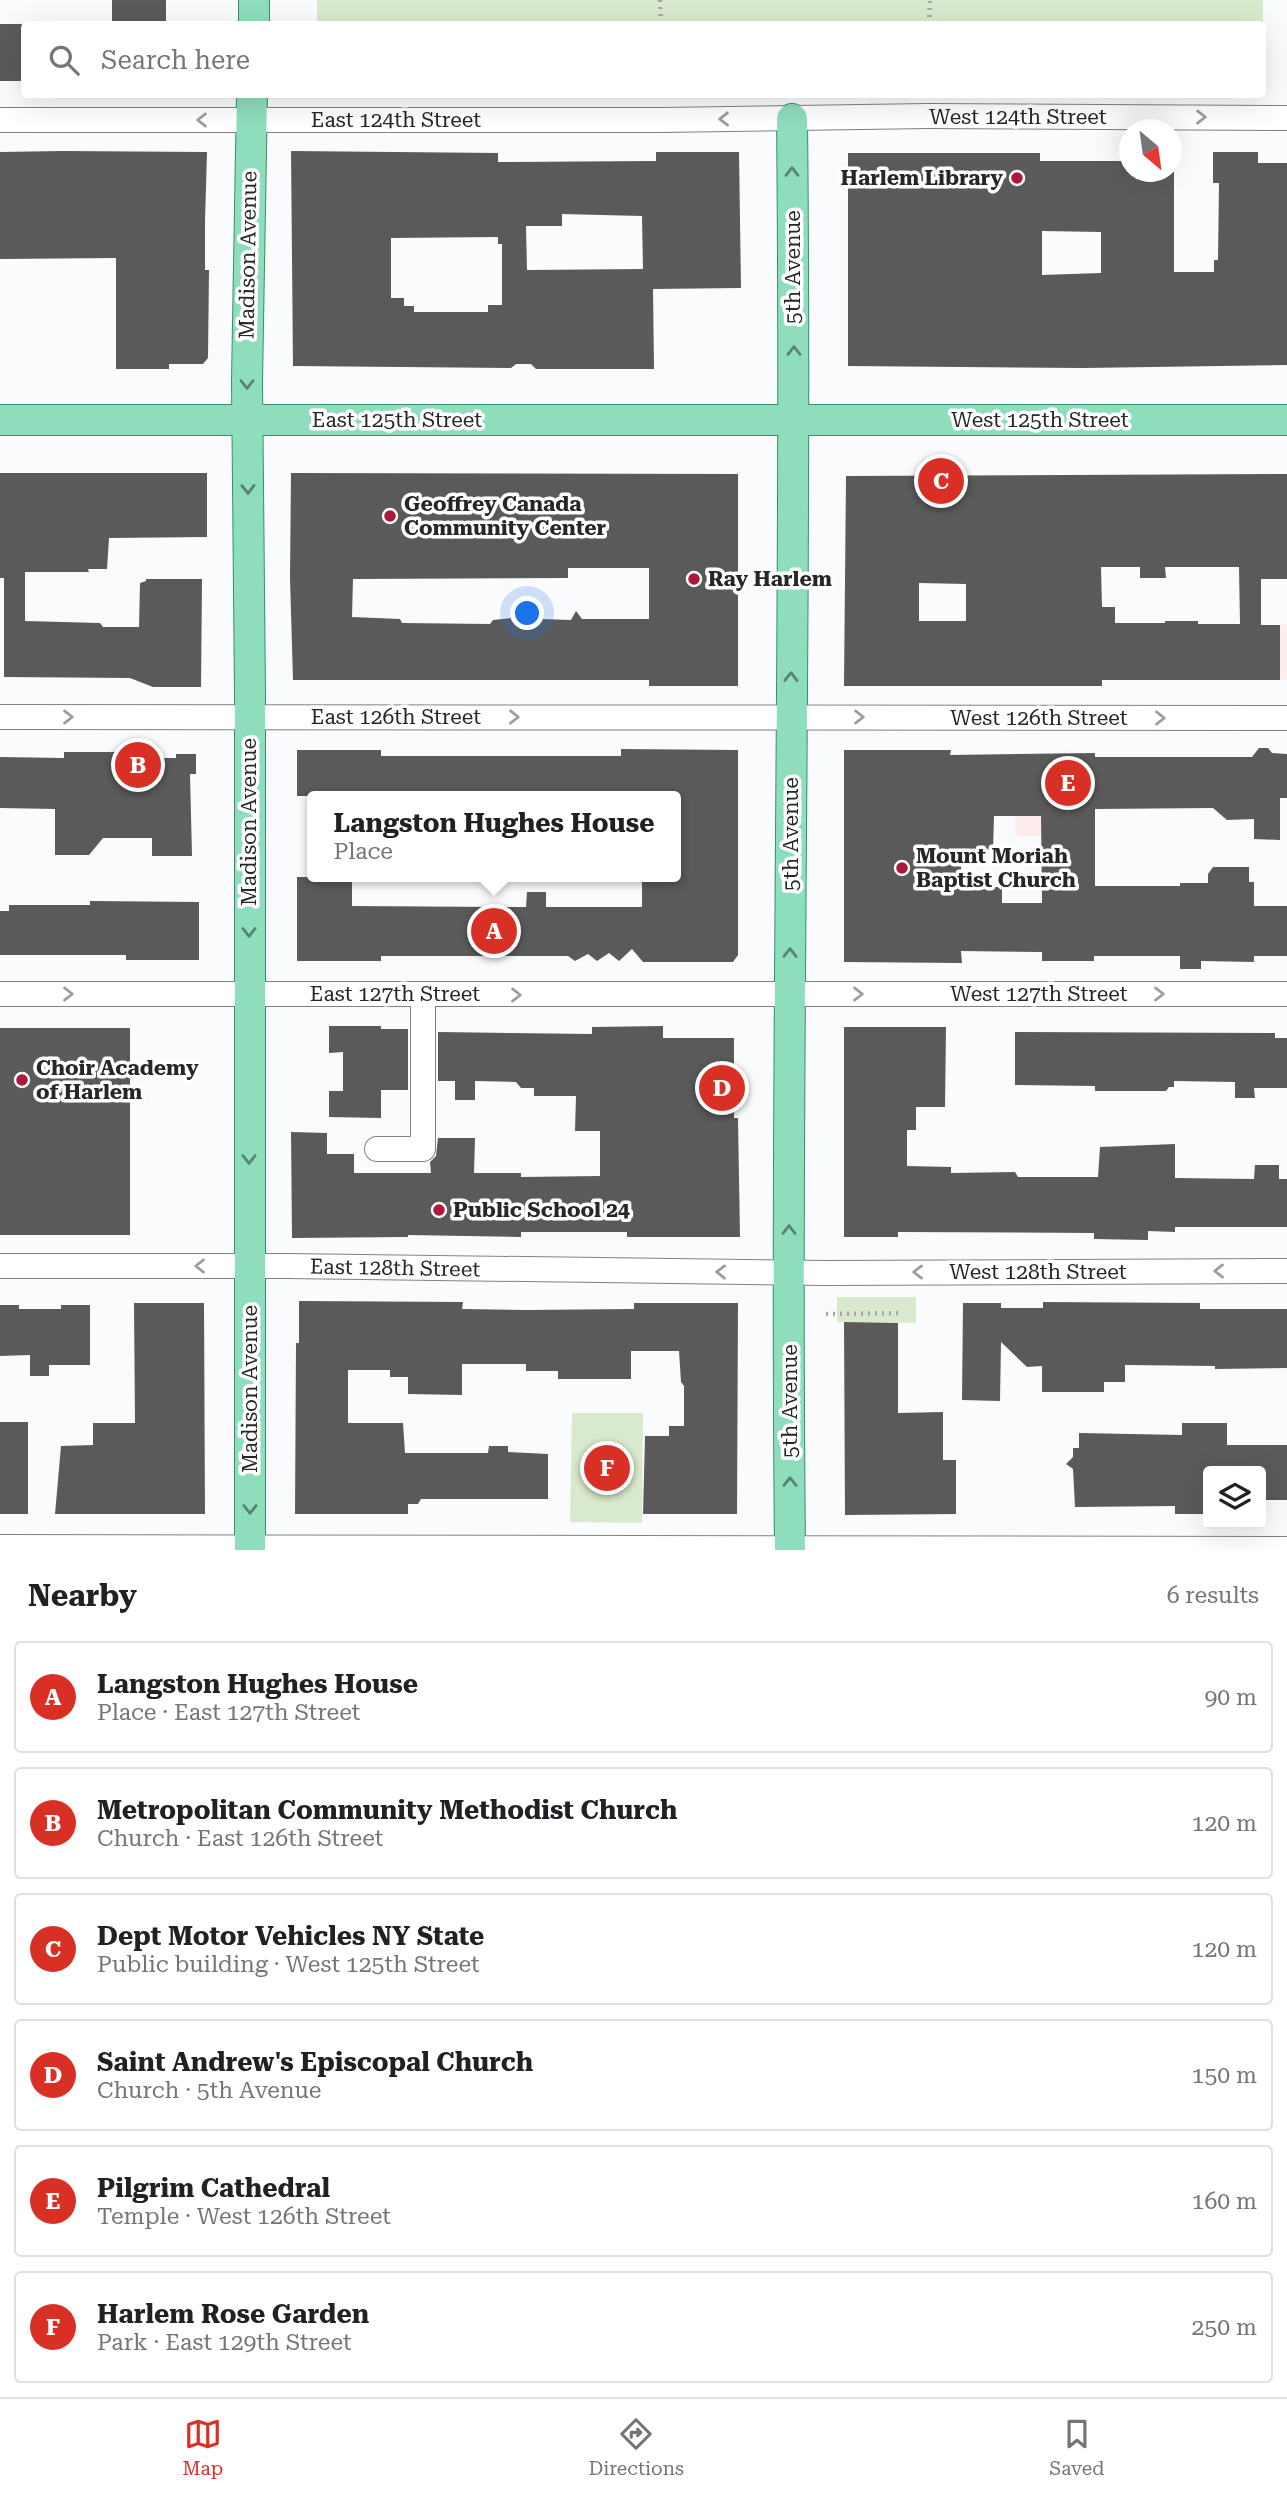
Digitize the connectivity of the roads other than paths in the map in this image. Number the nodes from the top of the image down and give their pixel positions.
1 (254, 0) edge
2 (254, 21) edge
3 (251, 107) edge
4 (1287, 118) edge
5 (792, 119) junction
6 (0, 120) edge
7 (794, 419) junction
8 (0, 420) edge
9 (1287, 420) edge
10 (247, 421) junction
11 (250, 716) junction
12 (0, 717) edge
13 (791, 718) junction
14 (1287, 718) edge
15 (0, 994) edge
16 (249, 994) junction
17 (790, 994) junction
18 (1287, 994) edge
19 (423, 995) junction
20 (377, 1149) dead end
21 (0, 1266) edge
22 (249, 1266) junction
23 (1287, 1271) edge
24 (789, 1272) junction
25 (0, 1547) edge
26 (250, 1549) edge
27 (790, 1549) edge
28 (1287, 1549) edge

1 - 2 main road
5 -> 3 street, East 124th Street
3 -> 6 street, East 124th Street
3 -> 10 main road, Madison Avenue
5 -> 4 street, West 124th Street
7 -> 5 main road, 5th Avenue
7 - 9 main road, West 125th Street
7 - 10 main road, East 125th Street
13 -> 7 main road, 5th Avenue
8 - 10 main road, East 125th Street
10 -> 11 main road, Madison Avenue
12 -> 11 street, East 126th Street
11 -> 13 street, East 126th Street
11 -> 16 main road, Madison Avenue
13 -> 14 street, West 126th Street
17 -> 13 main road, 5th Avenue
15 -> 16 street, East 127th Street
16 - 19 street, East 127th Street
16 -> 22 main road, Madison Avenue
17 -> 18 street, West 127th Street
19 -> 17 street, East 127th Street
24 -> 17 main road, 5th Avenue
19 - 20 street
22 -> 21 street, East 128th Street
24 -> 22 street, East 128th Street
22 -> 26 main road, Madison Avenue
23 -> 24 street, West 128th Street
27 -> 24 main road, 5th Avenue
25 - 26 street
26 - 27 street
27 - 28 street

